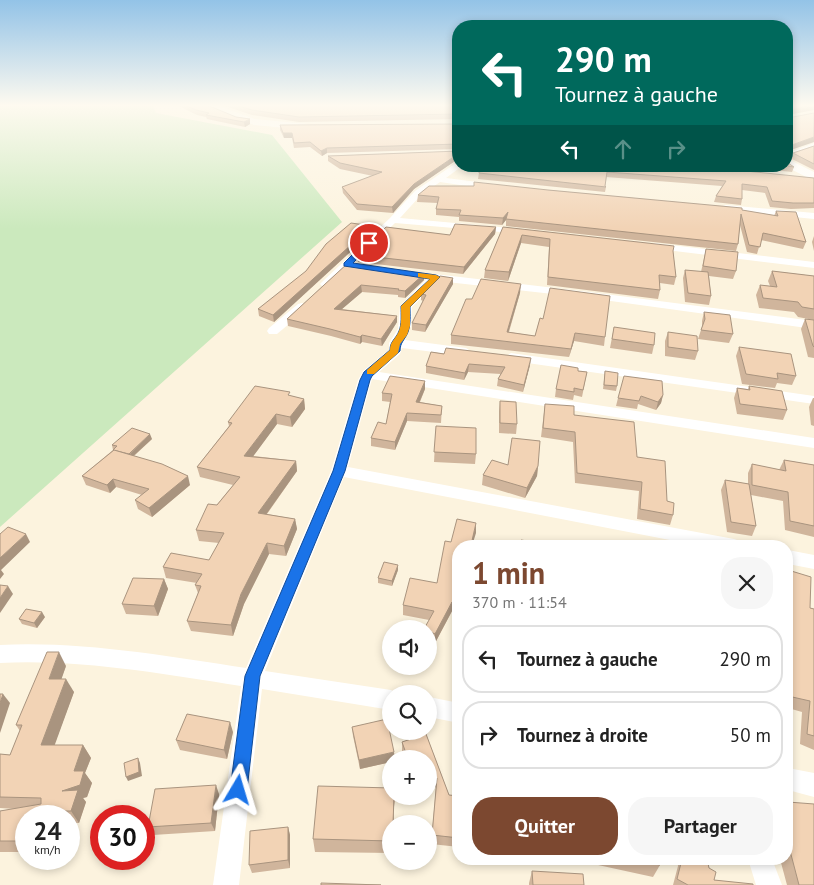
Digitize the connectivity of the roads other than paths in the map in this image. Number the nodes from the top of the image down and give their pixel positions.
1 (811, 146) edge
2 (793, 154) edge
3 (793, 166) edge
4 (452, 170) edge
5 (795, 177) edge
6 (814, 178) edge
7 (438, 179) junction
8 (500, 187) edge
9 (715, 207) edge
10 (814, 216) edge
11 (393, 220) junction
12 (535, 233) edge
13 (640, 245) edge
14 (347, 265) junction
15 (814, 265) edge
16 (365, 267) edge
17 (418, 275) edge
18 (436, 277) junction
19 (814, 325) edge
20 (274, 331) dead end
21 (395, 343) junction
22 (480, 354) edge
23 (499, 356) edge
24 (368, 374) junction
25 (814, 400) edge
26 (814, 442) edge
27 (339, 471) junction
28 (702, 540) edge
29 (793, 558) edge
30 (814, 562) edge
31 (0, 654) edge
32 (253, 676) junction
33 (382, 698) edge
34 (437, 709) edge
35 (452, 712) edge
36 (793, 780) edge
37 (814, 786) edge
38 (762, 865) edge
39 (226, 885) edge
40 (769, 885) edge

1 - 2 street
3 - 6 street
4 - 7 street
5 - 6 street
7 - 8 street
7 - 11 street
9 - 10 street
11 - 12 street
11 - 14 street
13 - 15 street
14 - 16 street
14 - 20 street
17 - 18 street
18 - 19 street
18 - 21 street
21 - 22 street
21 - 24 street
23 - 25 street
24 - 26 street
24 - 27 street
27 - 28 street
27 - 32 street
29 - 30 street
31 - 32 street
32 - 33 street
32 - 39 street
34 - 35 street
36 - 37 street
38 - 40 street

